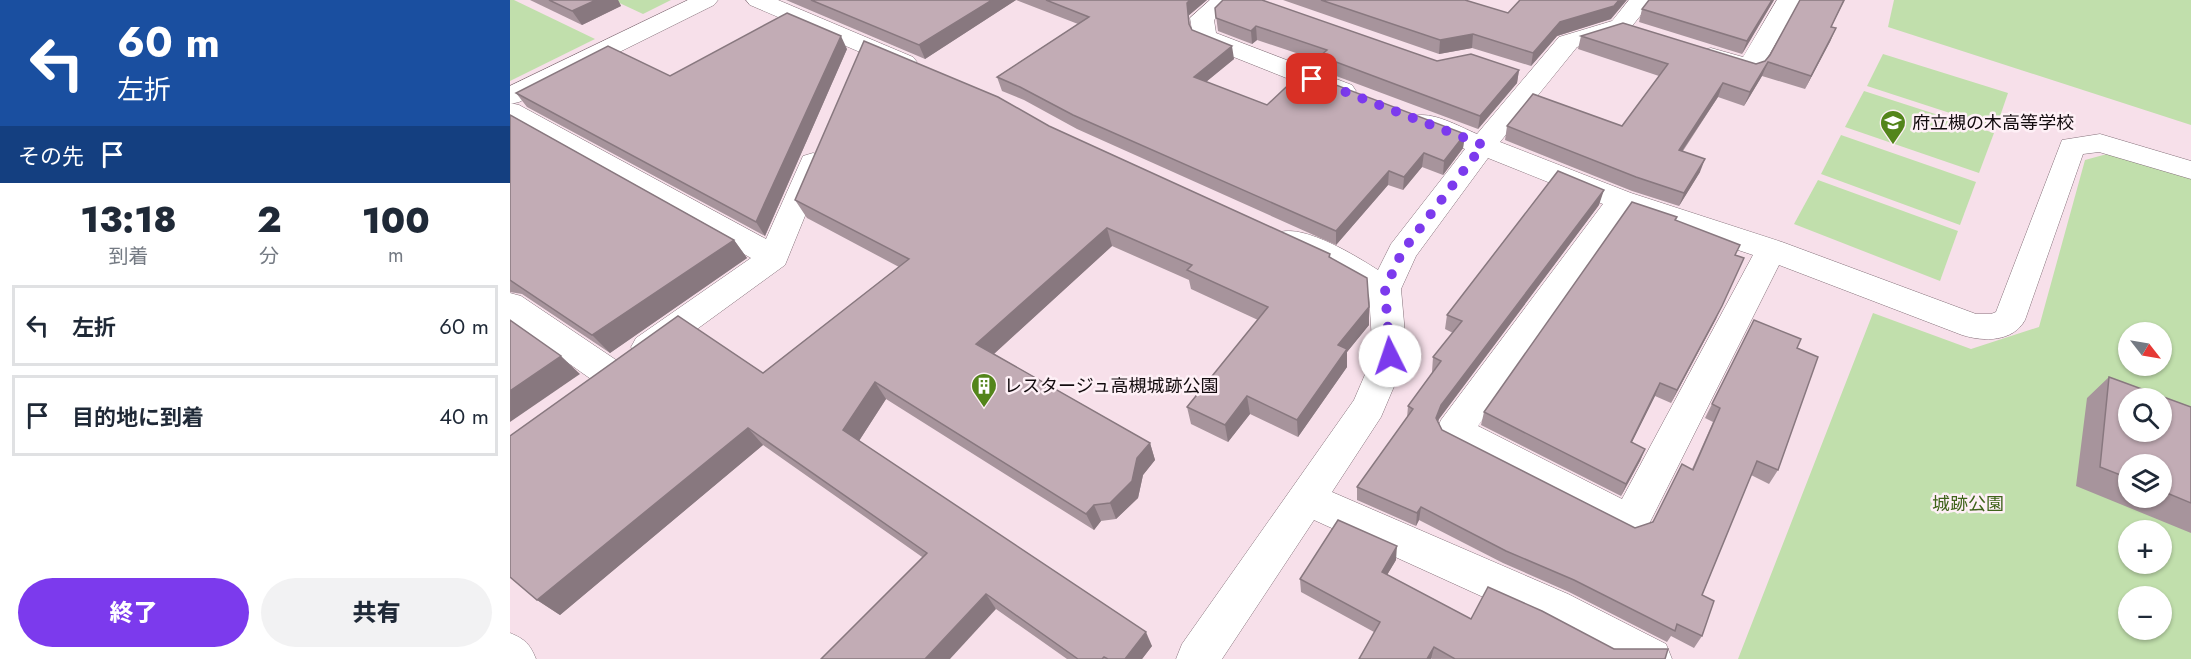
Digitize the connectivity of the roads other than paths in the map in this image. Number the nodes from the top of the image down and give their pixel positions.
1 (706, 0) edge
2 (758, 0) edge
3 (1224, 0) edge
4 (1641, 0) edge
5 (1789, 0) edge
6 (1685, 47) edge
7 (928, 72) edge
8 (510, 96) edge
9 (1361, 98) edge
10 (510, 111) edge
11 (1405, 115) edge
12 (823, 140) edge
13 (1483, 145) junction
14 (2191, 170) edge
15 (1621, 200) junction
16 (1269, 229) edge
17 (1771, 250) junction
18 (774, 257) junction
19 (1385, 289) junction
20 (510, 305) edge
21 (610, 374) junction
22 (583, 393) edge
23 (1306, 499) junction
24 (510, 654) edge
25 (515, 659) edge
26 (1197, 659) edge
27 (1651, 659) edge

1 - 8 street
2 - 7 street
3 - 9 street
4 - 13 street
5 - 6 street
10 - 18 street
11 - 13 street
12 - 18 street
13 - 15 street
13 - 19 street
14 - 17 street
15 - 17 street
15 - 17 street
16 - 19 street
18 - 21 street
19 - 23 street
20 - 21 street
21 - 22 street
23 - 26 street
23 - 27 street
24 - 25 street

